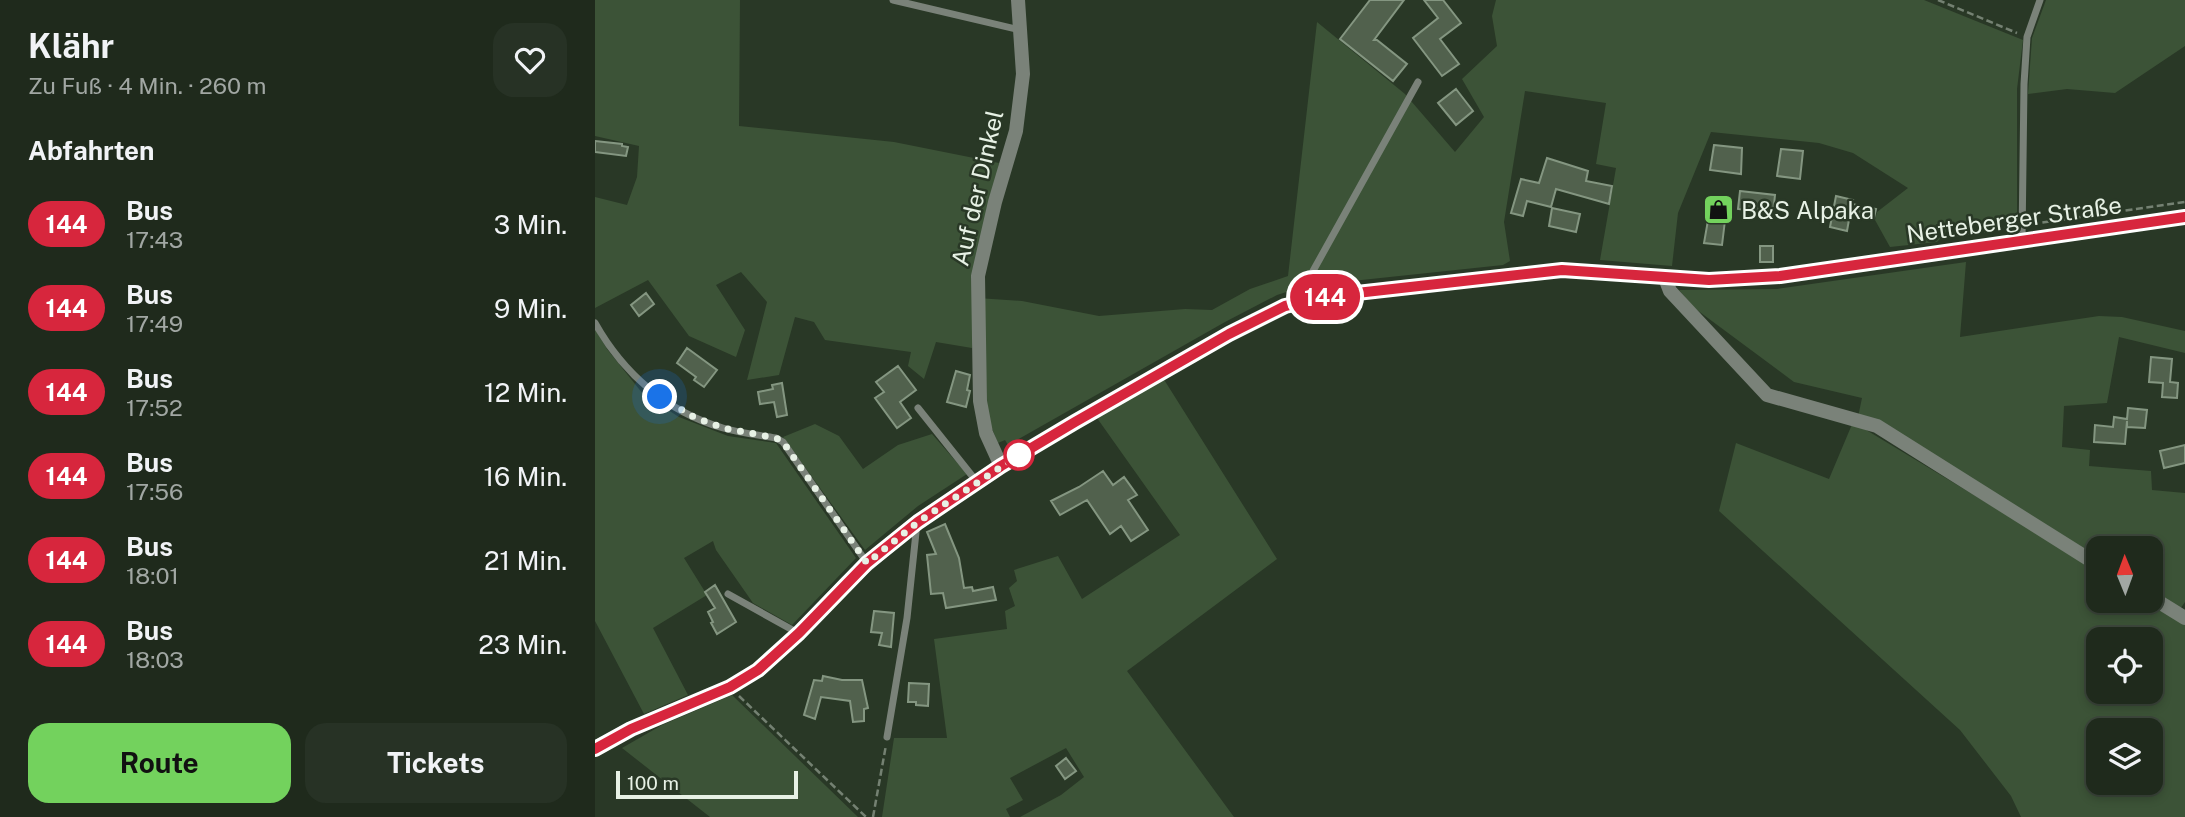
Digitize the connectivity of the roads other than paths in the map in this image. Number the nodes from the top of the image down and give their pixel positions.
1 (893, 0) edge
2 (1019, 0) edge
3 (2040, 0) edge
4 (1020, 30) junction
5 (1418, 82) dead end
6 (2185, 217) edge
7 (2022, 241) junction
8 (1665, 278) junction
9 (1306, 300) junction
10 (595, 323) edge
11 (918, 408) dead end
12 (1001, 466) junction
13 (977, 482) junction
14 (918, 522) junction
15 (2086, 557) edge
16 (867, 563) junction
17 (729, 594) dead end
18 (2163, 604) edge
19 (2185, 618) edge
20 (799, 633) junction
21 (887, 737) road end
22 (595, 748) edge

1 - 4 lane
2 - 4 street, Auf der Dinkel
3 - 7 lane
4 - 12 street, Auf der Dinkel
5 - 9 lane
6 - 7 street, Netteberger Straße
7 - 8 street, Netteberger Straße
8 - 9 street, Netteberger Straße
8 - 15 street
9 - 12 street, Netteberger Straße
10 - 16 lane
11 - 13 lane
12 - 13 street, Netteberger Straße
13 - 14 street, Netteberger Straße
14 - 16 street, Netteberger Straße
14 - 21 lane
16 - 20 street, Netteberger Straße
17 - 20 lane
18 - 19 street
20 - 22 street, Netteberger Straße

